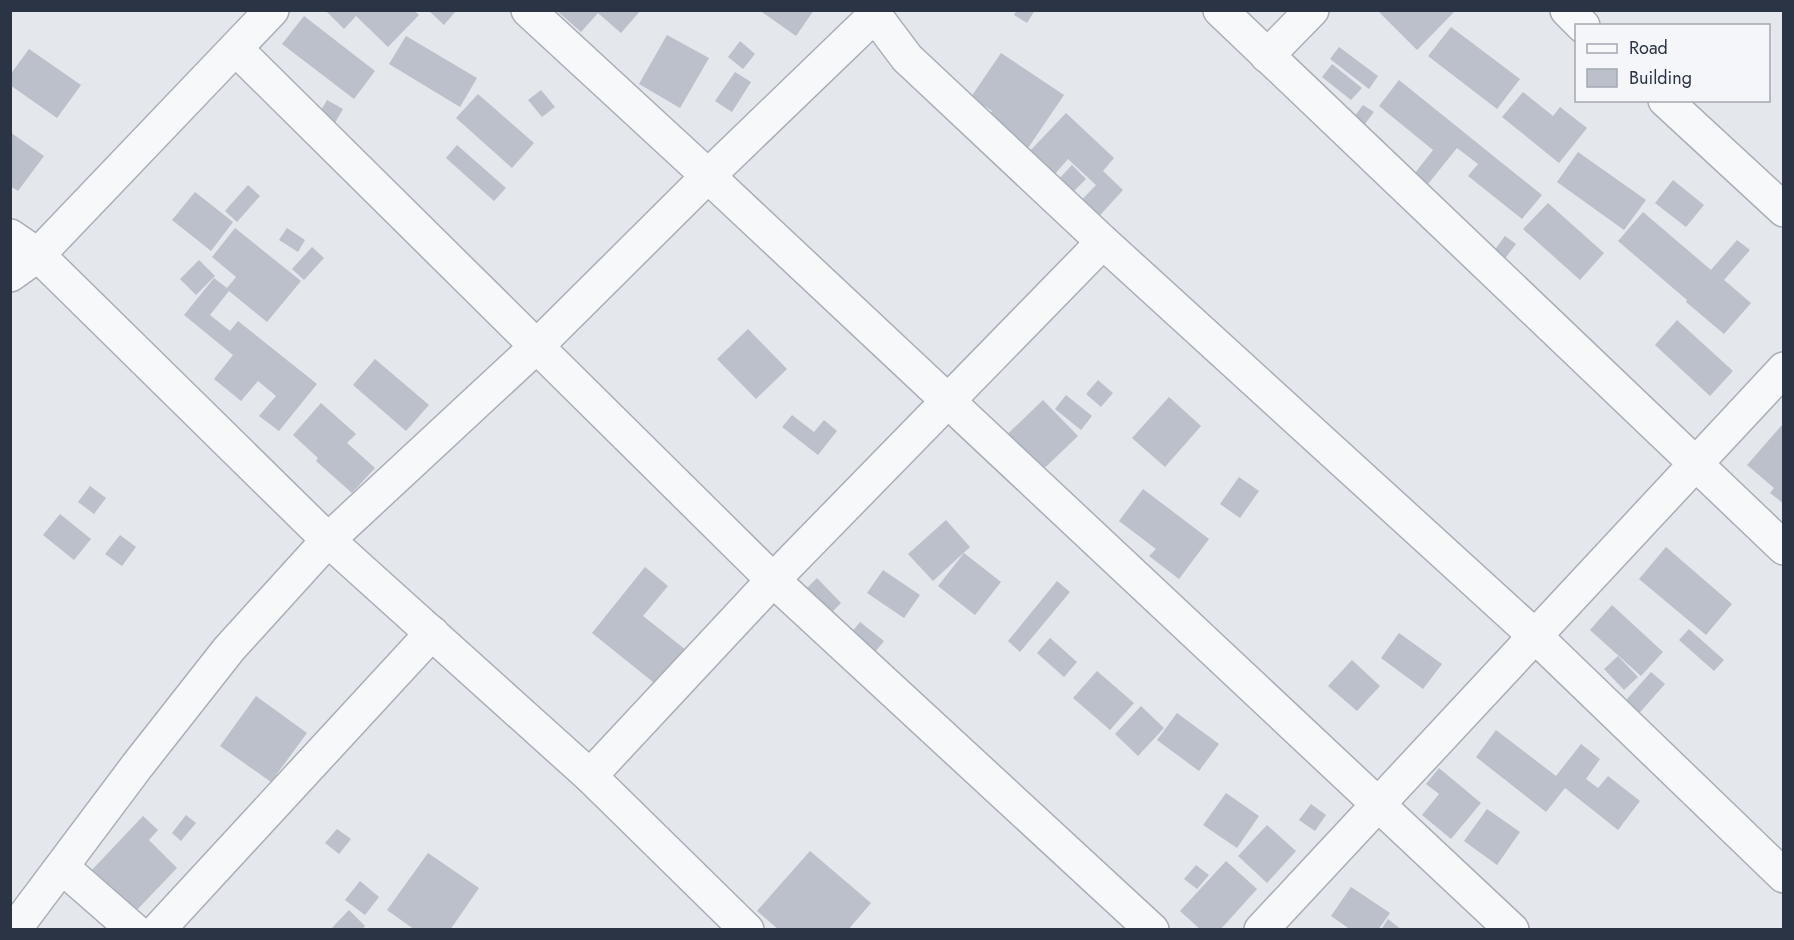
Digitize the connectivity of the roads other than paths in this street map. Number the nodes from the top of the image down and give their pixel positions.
1 (272, 10) edge
2 (528, 10) edge
3 (1220, 10) edge
4 (1312, 10) edge
5 (1567, 10) edge
6 (872, 13) edge
7 (1581, 24) edge
8 (236, 49) junction
9 (1267, 56) junction
10 (1667, 102) edge
11 (708, 176) junction
12 (1784, 210) edge
13 (10, 236) edge
14 (1103, 242) junction
15 (38, 255) junction
16 (10, 275) edge
17 (537, 346) junction
18 (1784, 369) edge
19 (948, 402) junction
20 (1694, 464) junction
21 (328, 540) junction
22 (1784, 548) edge
23 (774, 580) junction
24 (432, 633) junction
25 (1535, 636) junction
26 (590, 776) junction
27 (1377, 805) junction
28 (62, 867) junction
29 (1784, 876) edge
30 (14, 930) edge
31 (134, 930) edge
32 (158, 930) edge
33 (747, 930) edge
34 (1152, 930) edge
35 (1261, 930) edge
36 (1512, 930) edge

1 - 8 street
2 - 11 street
3 - 9 street
4 - 9 street
5 - 7 street
6 - 11 street
6 - 14 street
8 - 15 street
8 - 17 street
9 - 20 street
10 - 12 street
11 - 17 street
11 - 19 street
13 - 15 street
14 - 19 street
14 - 25 street
15 - 16 street
15 - 21 street
17 - 21 street
17 - 23 street
18 - 20 street
19 - 23 street
19 - 27 street
20 - 22 street
20 - 25 street
21 - 24 street
21 - 28 street
23 - 26 street
23 - 34 street
24 - 26 street
24 - 32 street
25 - 27 street
25 - 29 street
26 - 33 street
27 - 35 street
27 - 36 street
28 - 30 street
28 - 31 street

